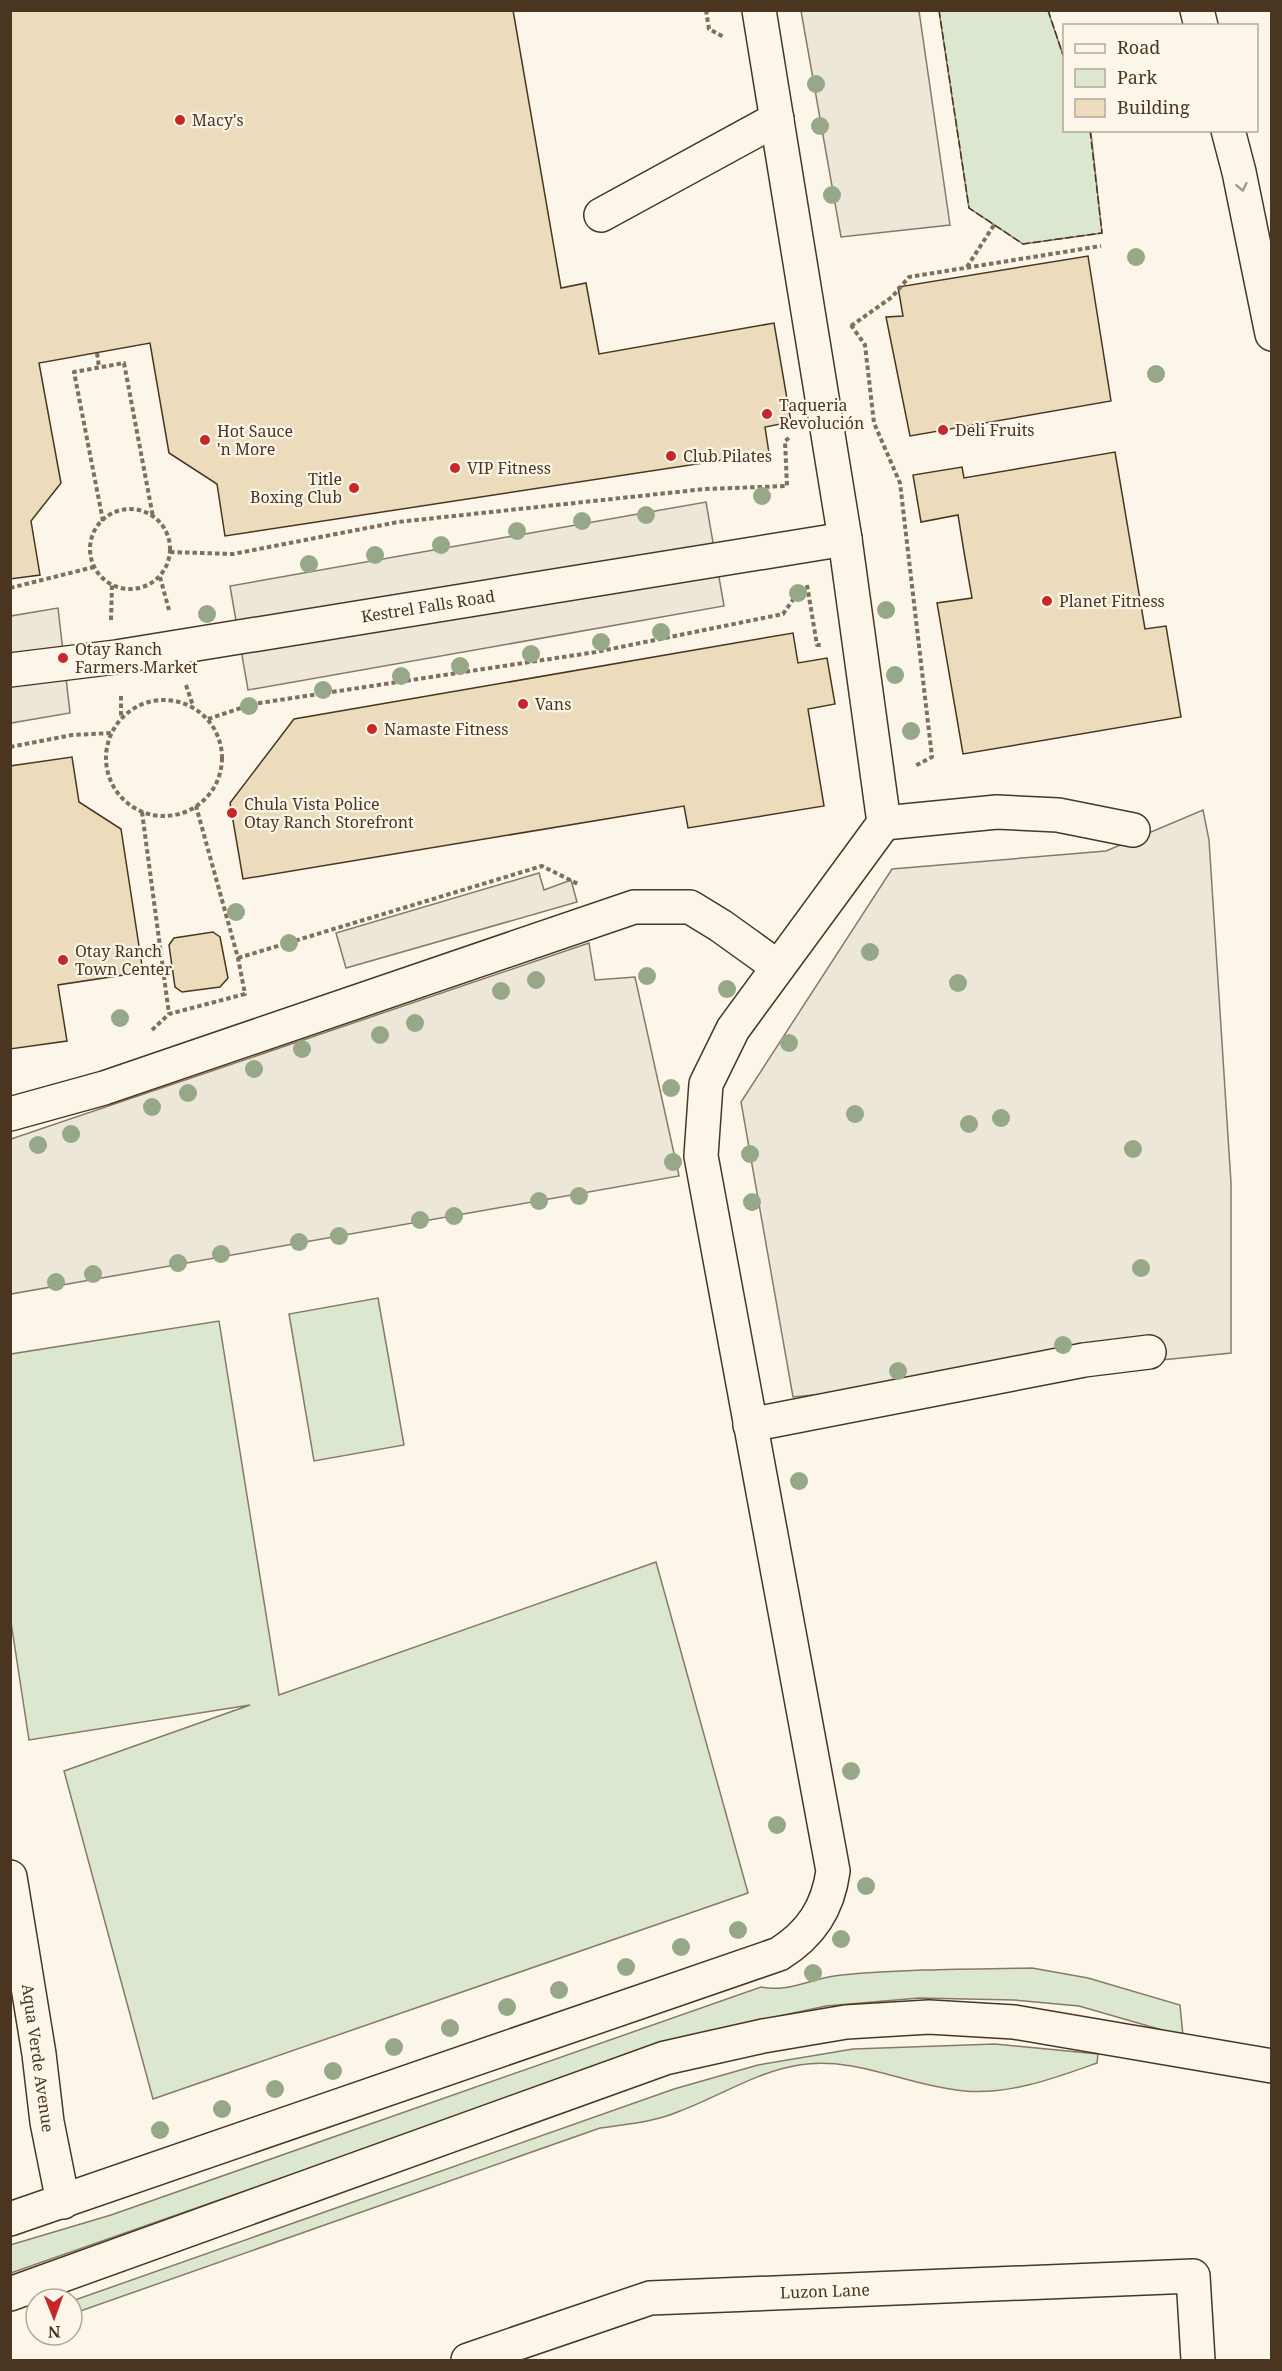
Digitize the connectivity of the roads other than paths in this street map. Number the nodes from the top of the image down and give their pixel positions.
1 (759, 10) edge
2 (777, 119) junction
3 (1229, 132) edge
4 (601, 215) dead end
5 (1272, 334) edge
6 (845, 539) junction
7 (10, 670) edge
8 (884, 823) junction
9 (1134, 830) dead end
10 (778, 967) junction
11 (10, 1114) edge
12 (1149, 1352) dead end
13 (750, 1425) junction
14 (10, 1877) edge
15 (1272, 2066) edge
16 (63, 2202) junction
17 (10, 2219) edge
18 (10, 2294) edge
19 (468, 2361) edge
20 (1198, 2361) edge

1 - 2 main road
2 - 4 main road
2 - 6 main road
3 -> 5 main road
6 - 7 main road, Kestrel Falls Road
6 - 8 main road
8 - 9 main road
8 - 10 main road
10 - 11 main road
10 - 13 main road
12 - 13 main road
13 - 16 main road
14 - 16 main road, Aqua Verde Avenue
15 - 18 main road
16 - 17 main road
19 - 20 main road, Luzon Lane

